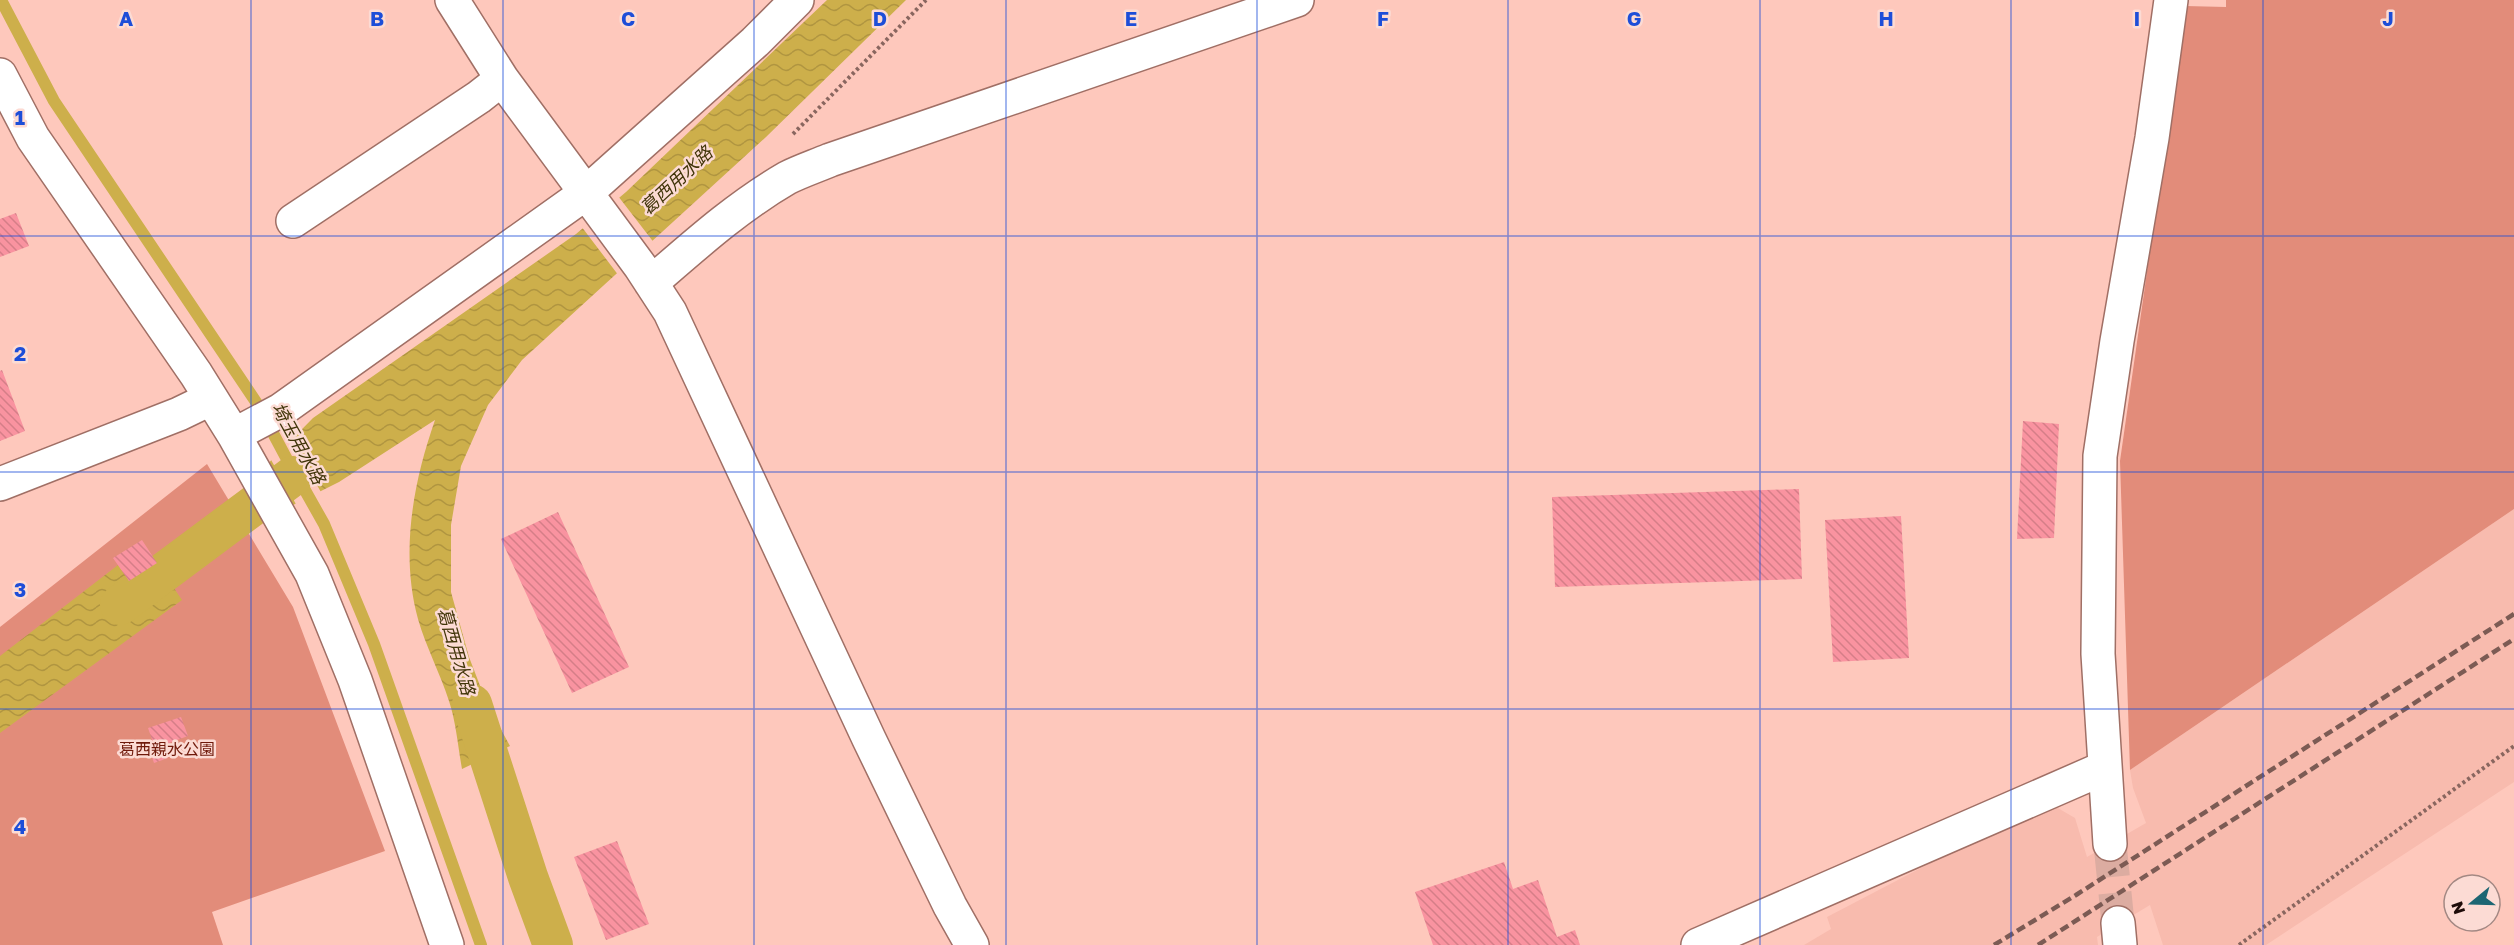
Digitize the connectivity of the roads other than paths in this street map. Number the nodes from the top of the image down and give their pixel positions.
1 (452, 0) edge
2 (797, 0) edge
3 (1297, 0) edge
4 (2171, 0) edge
5 (0, 75) edge
6 (501, 78) junction
7 (591, 199) junction
8 (293, 221) dead end
9 (645, 274) junction
10 (210, 399) junction
11 (241, 437) junction
12 (0, 484) edge
13 (2104, 768) junction
14 (2110, 844) tunnel mouth
15 (447, 945) edge
16 (972, 945) edge
17 (1698, 945) edge

1 - 6 street
2 - 7 street
3 - 9 street
4 - 13 street
5 - 10 street
6 - 7 street
6 - 8 street
7 - 9 street
7 - 11 street
9 - 16 street
10 - 11 street
10 - 12 street
11 - 15 street
13 - 14 street
13 - 17 street

